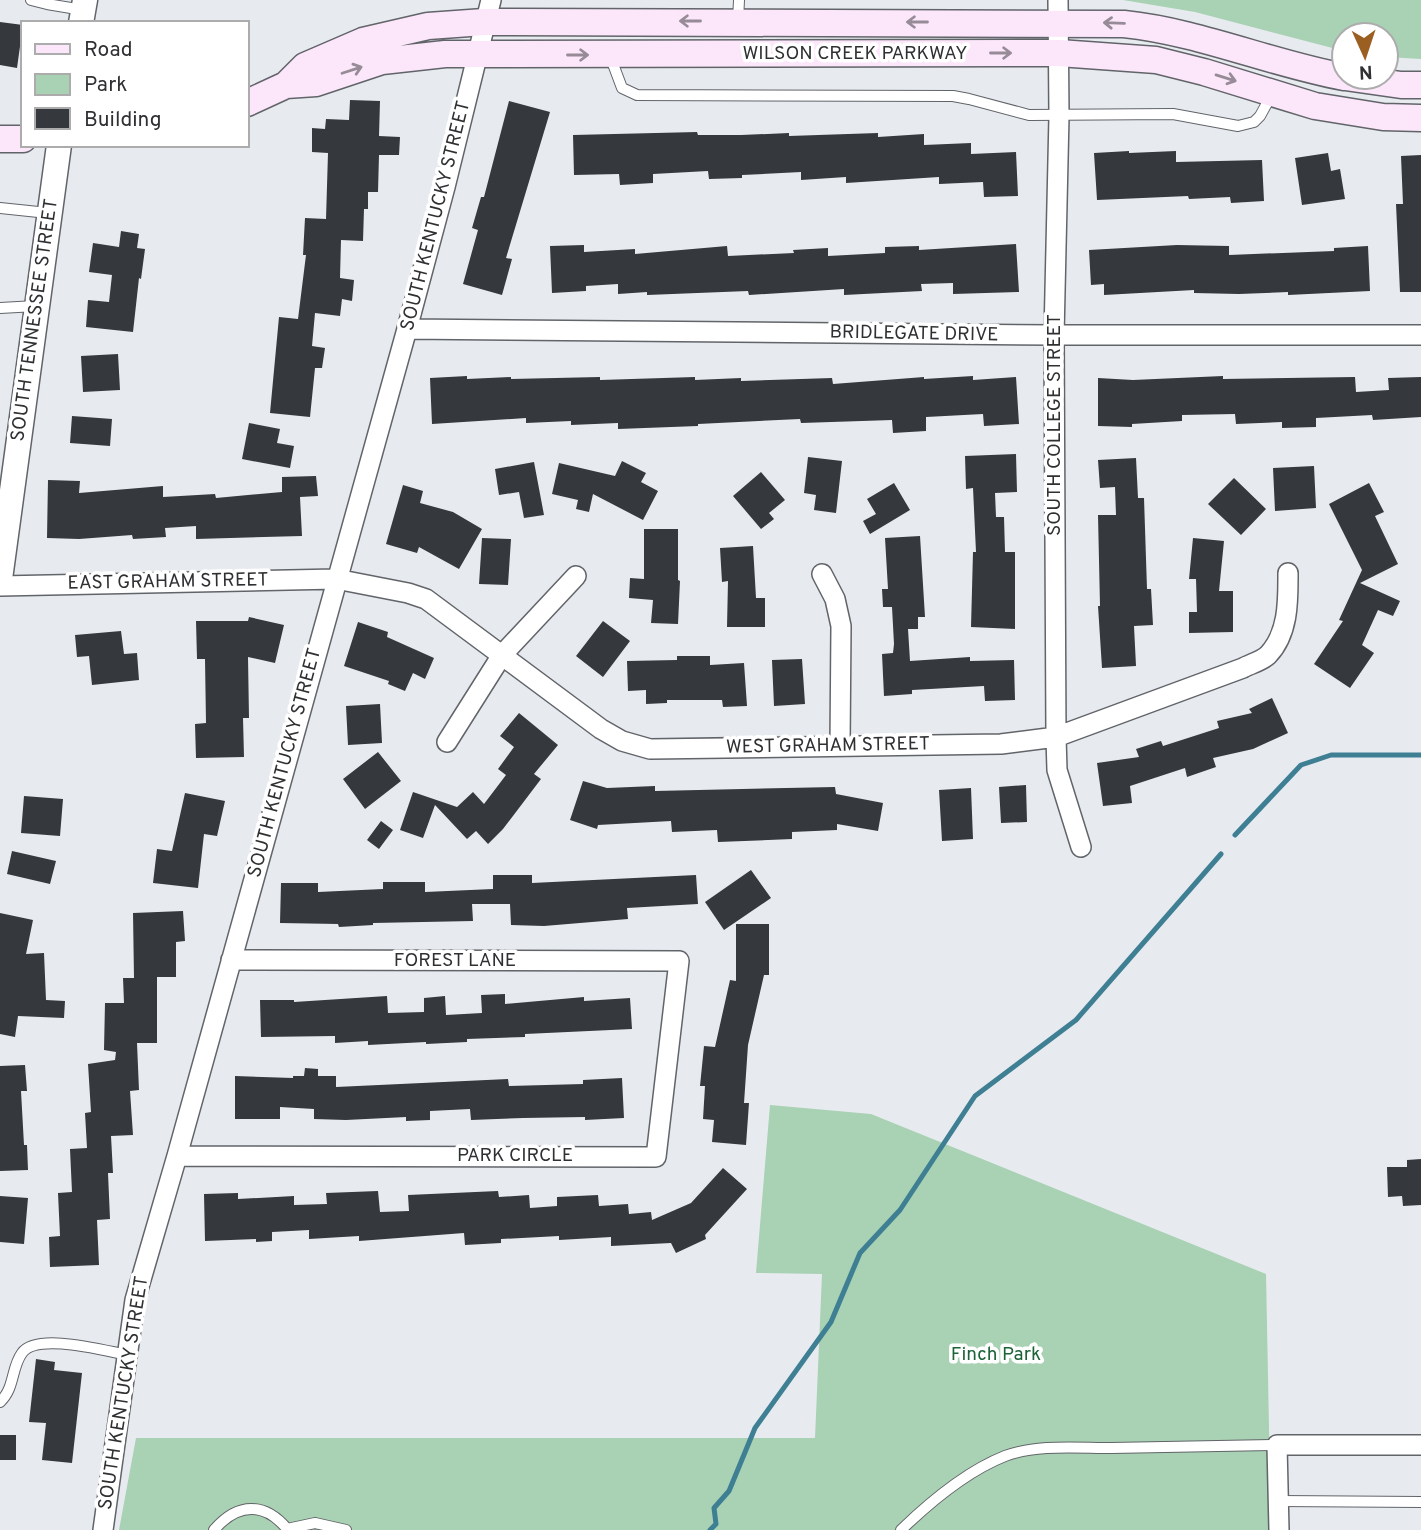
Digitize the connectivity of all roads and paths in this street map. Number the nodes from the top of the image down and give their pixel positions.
1 (30, 0) edge
2 (48, 2) edge
3 (739, 10) edge
4 (83, 11) edge
5 (488, 11) edge
6 (1059, 11) edge
7 (1059, 53) junction
8 (476, 54) junction
9 (610, 55) junction
10 (1330, 74) edge
11 (1400, 84) edge
12 (286, 85) junction
13 (1421, 85) edge
14 (1272, 94) junction
15 (248, 103) edge
16 (1059, 116) junction
17 (1421, 118) edge
18 (0, 139) edge
19 (21, 139) edge
20 (59, 147) edge
21 (0, 208) edge
22 (49, 213) junction
23 (36, 306) junction
24 (0, 308) edge
25 (407, 329) junction
26 (1054, 335) junction
27 (1421, 335) edge
28 (6, 483) edge
29 (1288, 573) dead end
30 (822, 574) dead end
31 (576, 576) dead end
32 (0, 579) edge
33 (336, 579) junction
34 (0, 586) edge
35 (502, 655) junction
36 (1056, 737) junction
37 (447, 742) dead end
38 (840, 746) junction
39 (1081, 847) dead end
40 (231, 960) junction
41 (679, 961) joint
42 (177, 1156) junction
43 (128, 1355) junction
44 (0, 1402) edge
45 (1277, 1445) junction
46 (1421, 1445) edge
47 (1278, 1501) junction
48 (1421, 1502) edge
49 (103, 1530) edge
50 (214, 1530) edge
51 (288, 1530) edge
52 (346, 1530) edge
53 (901, 1530) edge
54 (1279, 1530) edge

1 - 2 lane
2 - 4 lane
3 -> 5 main road, WILSON CREEK PARKWAY
6 -> 3 main road, WILSON CREEK PARKWAY
5 - 8 street, SOUTH KENTUCKY STREET
5 - 12 main road, WILSON CREEK PARKWAY
6 - 7 street, SOUTH COLLEGE STREET
10 -> 6 main road, WILSON CREEK PARKWAY
9 -> 7 main road, WILSON CREEK PARKWAY
7 -> 14 main road, WILSON CREEK PARKWAY
7 - 16 street, SOUTH COLLEGE STREET
8 -> 9 main road, WILSON CREEK PARKWAY
12 -> 8 main road, WILSON CREEK PARKWAY
8 - 25 street, SOUTH KENTUCKY STREET
9 - 16 lane
11 - 13 main road, WILSON CREEK PARKWAY
12 - 15 main road, WILSON CREEK PARKWAY
14 - 16 lane
14 - 17 main road, WILSON CREEK PARKWAY
16 - 26 street, SOUTH COLLEGE STREET
18 - 19 main road
20 - 22 street, SOUTH TENNESSEE STREET
21 - 22 lane
22 - 23 street, SOUTH TENNESSEE STREET
23 - 24 lane
23 - 28 street, SOUTH TENNESSEE STREET
25 - 26 street, BRIDLEGATE DRIVE
25 - 33 street, SOUTH KENTUCKY STREET
26 - 27 street, BRIDLEGATE DRIVE
26 - 36 street, SOUTH COLLEGE STREET
28 - 32 street, SOUTH TENNESSEE STREET
29 - 36 street, WEST GRAHAM STREET
30 - 38 street
31 - 35 street
33 - 34 street, EAST GRAHAM STREET
33 - 35 street, WEST GRAHAM STREET
33 - 40 street, SOUTH KENTUCKY STREET
35 - 37 street
35 - 38 street, WEST GRAHAM STREET
36 - 38 street, WEST GRAHAM STREET
36 - 39 street, SOUTH COLLEGE STREET
40 - 41 street, FOREST LANE
40 - 42 street, SOUTH KENTUCKY STREET
41 - 42 street, PARK CIRCLE
42 - 43 street, SOUTH KENTUCKY STREET
43 - 44 lane
43 - 49 street, SOUTH KENTUCKY STREET
45 - 46 street
45 - 47 street
45 - 53 lane
47 - 48 lane
47 - 54 street
50 - 51 lane
51 - 52 lane

